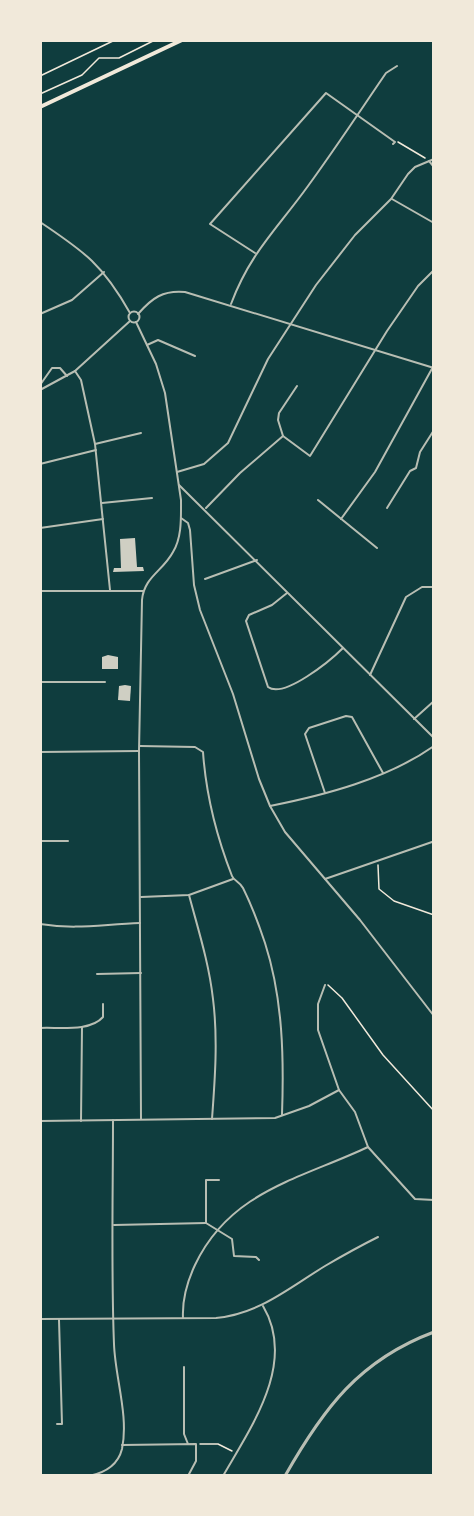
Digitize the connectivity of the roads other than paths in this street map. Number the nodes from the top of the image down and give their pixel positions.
1 (182, 40) edge
2 (397, 66) dead end
3 (40, 107) edge
4 (357, 116) junction
5 (394, 143) road end
6 (434, 159) edge
7 (429, 161) junction
8 (434, 166) edge
9 (391, 199) junction
10 (40, 222) edge
11 (434, 223) edge
12 (255, 253) junction
13 (434, 270) edge
14 (104, 272) junction
15 (231, 304) junction
16 (130, 313) junction
17 (40, 314) edge
18 (138, 314) junction
19 (130, 321) junction
20 (136, 322) junction
21 (289, 323) junction
22 (147, 345) junction
23 (376, 350) junction
24 (195, 356) dead end
25 (433, 367) edge
26 (75, 371) junction
27 (67, 376) junction
28 (40, 385) edge
29 (297, 386) dead end
30 (40, 390) edge
31 (434, 430) edge
32 (141, 432) dead end
33 (284, 436) junction
34 (95, 444) junction
35 (96, 450) junction
36 (40, 464) edge
37 (177, 472) junction
38 (179, 485) junction
39 (152, 498) dead end
40 (318, 500) dead end
41 (102, 503) junction
42 (205, 508) junction
43 (387, 508) dead end
44 (181, 518) junction
45 (103, 519) junction
46 (341, 519) junction
47 (40, 528) edge
48 (377, 548) dead end
49 (257, 560) junction
50 (205, 579) dead end
51 (434, 587) edge
52 (110, 590) junction
53 (40, 591) edge
54 (143, 591) junction
55 (288, 592) junction
56 (343, 648) junction
57 (370, 675) junction
58 (40, 682) edge
59 (105, 682) dead end
60 (434, 701) edge
61 (414, 719) junction
62 (434, 738) edge
63 (140, 746) junction
64 (434, 746) edge
65 (139, 751) junction
66 (40, 752) edge
67 (383, 773) junction
68 (325, 793) junction
69 (270, 806) junction
70 (40, 841) edge
71 (68, 841) dead end
72 (432, 842) dead end
73 (233, 879) junction
74 (325, 879) junction
75 (189, 895) junction
76 (141, 897) junction
77 (140, 923) junction
78 (40, 924) edge
79 (141, 973) junction
80 (97, 974) dead end
81 (325, 985) road end
82 (103, 1004) dead end
83 (433, 1013) edge
84 (82, 1027) junction
85 (40, 1028) edge
86 (339, 1090) junction
87 (282, 1115) junction
88 (141, 1119) junction
89 (212, 1119) junction
90 (113, 1120) junction
91 (40, 1121) edge
92 (81, 1121) junction
93 (368, 1147) junction
94 (219, 1180) dead end
95 (434, 1200) edge
96 (206, 1223) junction
97 (114, 1225) junction
98 (216, 1230) junction
99 (378, 1237) dead end
100 (259, 1260) dead end
101 (263, 1306) junction
102 (114, 1318) junction
103 (183, 1318) junction
104 (40, 1319) edge
105 (59, 1320) junction
106 (434, 1332) edge
107 (184, 1367) dead end
108 (57, 1424) dead end
109 (188, 1444) junction
110 (122, 1445) junction
111 (89, 1476) edge
112 (188, 1476) edge
113 (223, 1476) edge
114 (285, 1476) edge

1 - 3 main road
2 - 4 street
4 - 5 street
4 - 12 street
4 - 12 street
6 - 7 street
7 - 8 street
7 - 9 street
9 - 11 street
9 - 21 street
10 - 14 street
12 - 15 street
13 - 23 street
14 - 16 street
14 - 17 street
15 - 18 street
15 - 21 street
16 - 18 street
16 - 19 street
18 - 20 street
19 - 20 street
19 - 26 street
20 - 22 street
21 - 23 street
21 - 37 street
22 - 24 street
22 - 37 street
23 - 25 street
23 - 33 street
25 - 46 street
26 - 27 street
26 - 34 street
27 - 28 street
27 - 30 street
29 - 33 street
31 - 43 street
32 - 34 street
33 - 42 street
34 - 35 street
35 - 36 street
35 - 41 street
37 - 38 street
38 - 42 street
38 - 44 street
39 - 41 street
40 - 46 street
41 - 45 street
42 - 49 street
44 - 54 street
44 - 69 street
45 - 47 street
45 - 52 street
46 - 48 street
49 - 50 street
49 - 55 street
51 - 57 street
52 - 53 street
52 - 54 street
54 - 63 street
55 - 56 street
55 - 56 street
56 - 57 street
57 - 61 street
58 - 59 street
60 - 61 street
61 - 62 street
63 - 65 street
63 - 73 street
64 - 67 street
65 - 66 street
65 - 76 street
67 - 68 street
67 - 68 street
68 - 69 street
69 - 74 street
70 - 71 street
72 - 74 street
73 - 75 street
73 - 87 street
74 - 83 street
75 - 76 street
75 - 89 street
76 - 77 street
77 - 78 street
77 - 79 street
79 - 80 street
79 - 88 street
81 - 86 street
82 - 84 street
84 - 85 street
84 - 92 street
86 - 87 street
86 - 93 street
87 - 89 street
88 - 89 street
88 - 90 street
90 - 92 street
90 - 97 street
91 - 92 street
93 - 95 street
93 - 98 street
94 - 96 street
96 - 97 street
96 - 98 street
97 - 102 street
98 - 100 street
98 - 103 street
99 - 101 street
101 - 103 street
101 - 113 street
102 - 103 street
102 - 105 street
102 - 110 street
104 - 105 street
105 - 108 street
106 - 114 street
107 - 109 street
109 - 110 street
109 - 112 street
110 - 111 street

